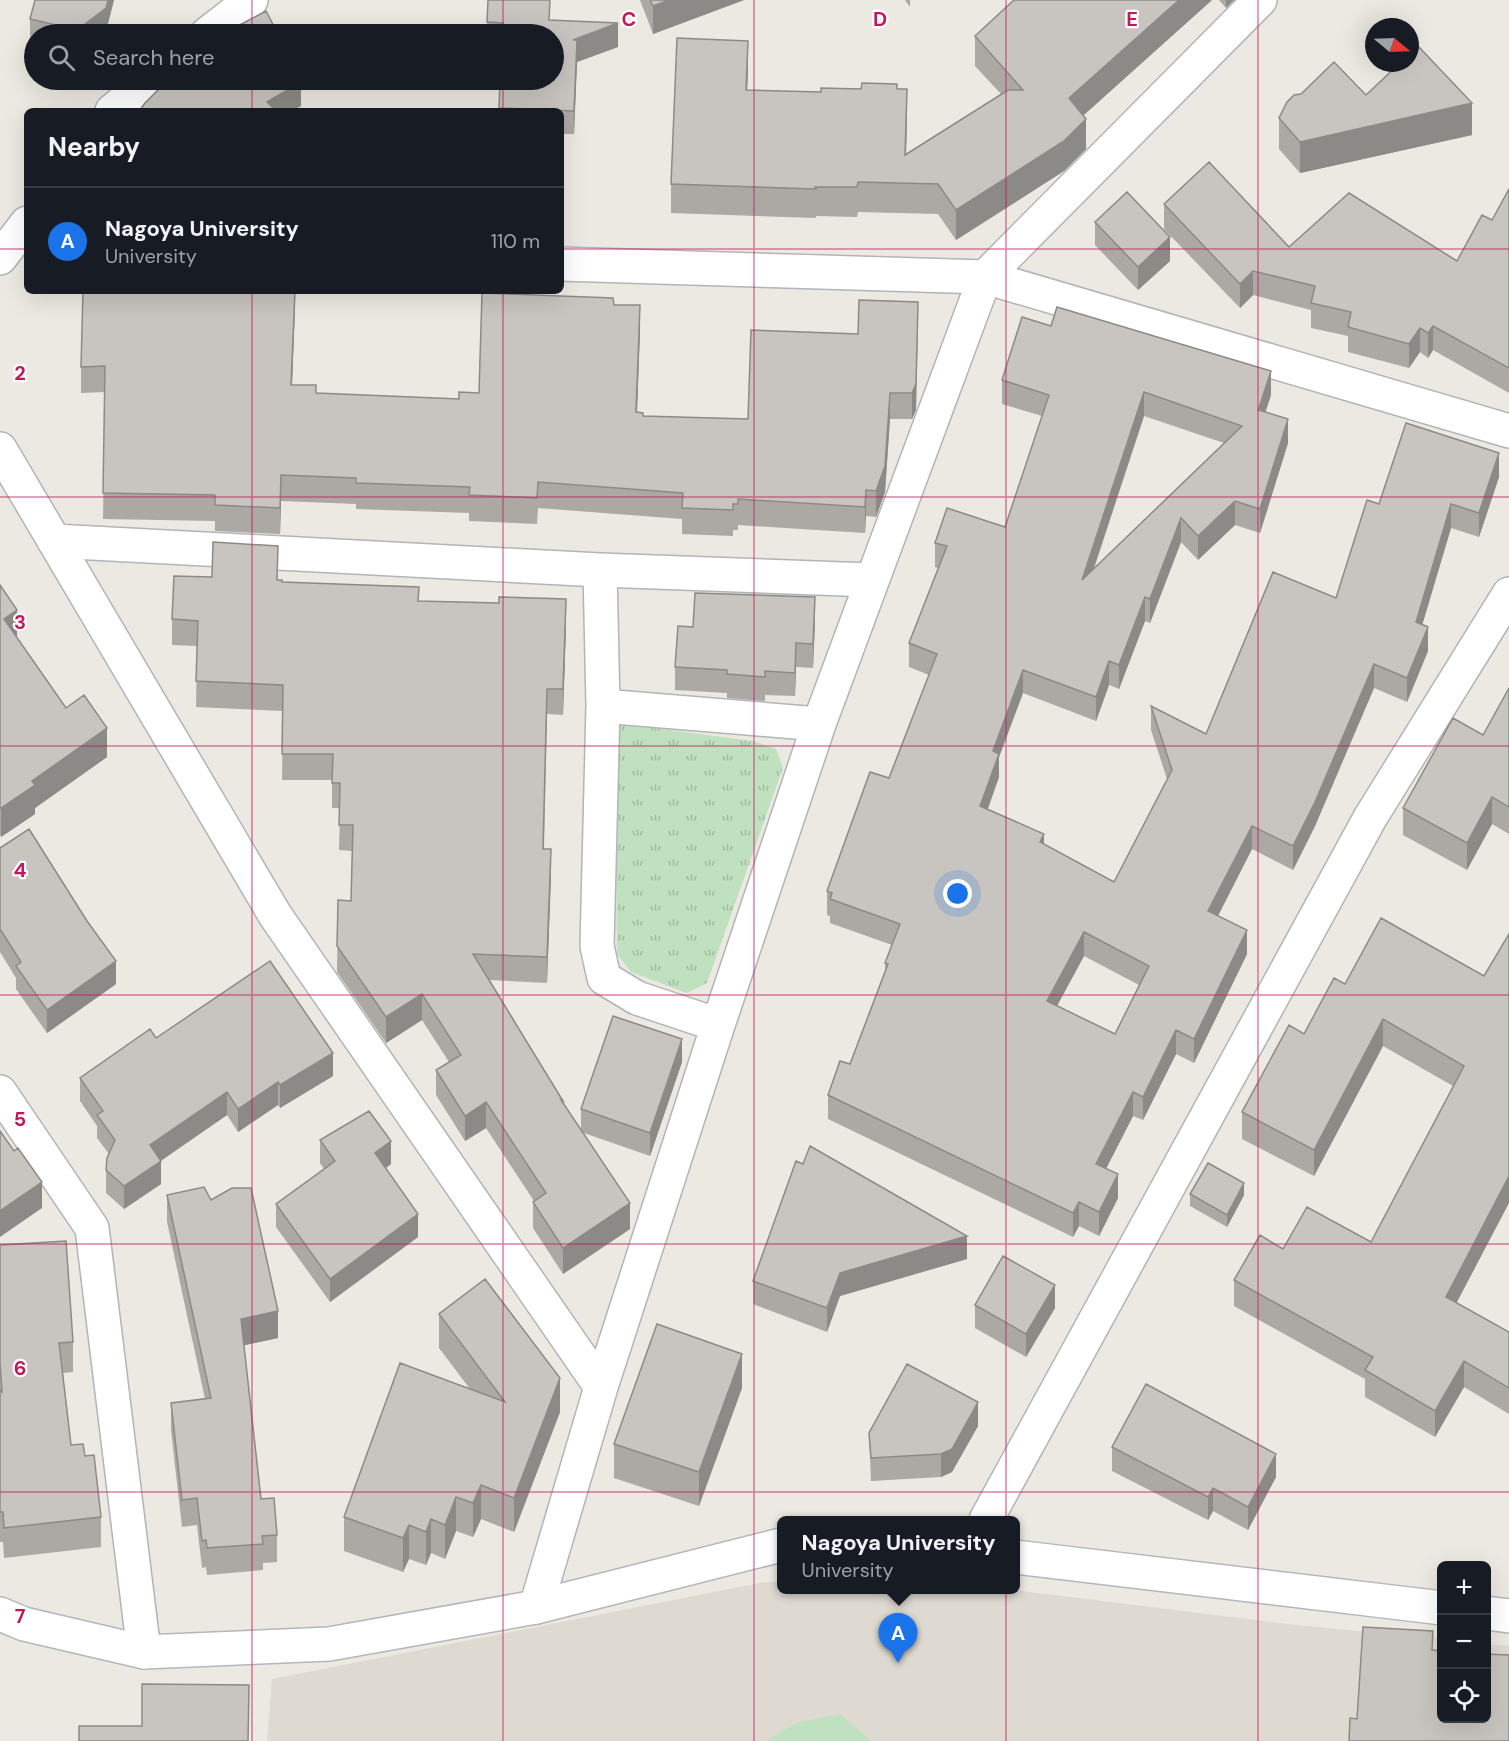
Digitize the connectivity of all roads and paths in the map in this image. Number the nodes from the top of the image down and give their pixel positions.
1 (250, 0) edge
2 (1260, 0) edge
3 (220, 24) edge
4 (138, 90) edge
5 (116, 108) edge
6 (24, 228) edge
7 (9, 252) edge
8 (564, 264) edge
9 (985, 277) junction
10 (1509, 431) edge
11 (0, 449) edge
12 (54, 541) junction
13 (600, 570) junction
14 (871, 580) junction
15 (1509, 594) edge
16 (603, 706) junction
17 (819, 724) junction
18 (718, 1025) junction
19 (0, 1092) edge
20 (600, 1387) junction
21 (989, 1516) edge
22 (777, 1546) edge
23 (1020, 1558) edge
24 (536, 1607) junction
25 (1437, 1607) edge
26 (0, 1614) edge
27 (1491, 1614) edge
28 (1509, 1616) edge
29 (144, 1652) junction

1 - 3 street
2 - 9 street
4 - 5 street
6 - 7 street
8 - 9 street
9 - 10 street
9 - 14 street
11 - 12 street
12 - 13 street
12 - 20 street
13 - 14 street
13 - 16 street
14 - 17 street
15 - 21 street
16 - 17 street
16 - 18 street
17 - 18 street
18 - 20 street
19 - 29 street
20 - 24 street
22 - 24 street
23 - 25 street
24 - 29 street
26 - 29 street
27 - 28 street

